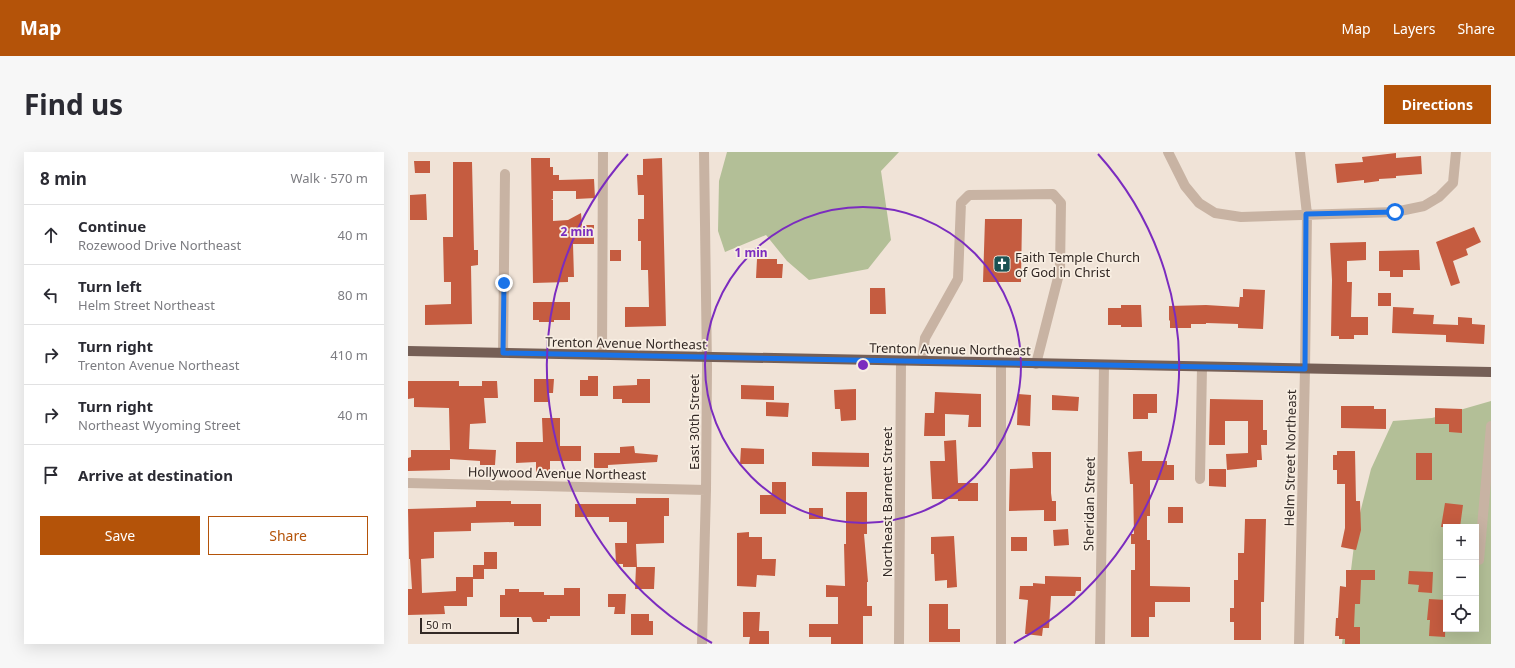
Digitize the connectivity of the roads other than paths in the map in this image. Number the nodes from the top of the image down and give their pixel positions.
1 (603, 152) edge
2 (704, 152) edge
3 (1168, 152) edge
4 (1300, 152) edge
5 (1456, 152) edge
6 (505, 174) dead end
7 (1306, 214) junction
8 (408, 351) edge
9 (503, 353) junction
10 (602, 355) junction
11 (706, 357) junction
12 (902, 361) junction
13 (922, 361) junction
14 (1001, 363) junction
15 (1036, 364) junction
16 (1104, 365) junction
17 (1202, 367) junction
18 (1305, 369) junction
19 (1491, 372) edge
20 (1491, 426) edge
21 (1200, 479) dead end
22 (408, 483) edge
23 (706, 490) junction
24 (1479, 560) dead end
25 (702, 644) edge
26 (899, 644) edge
27 (1001, 644) edge
28 (1100, 644) edge
29 (1299, 644) edge

1 - 10 street
2 - 11 street, East 30th Street
3 - 7 street
4 - 7 street, Helm Street Northeast
5 - 7 street
6 - 9 street
7 - 18 street, Helm Street Northeast
8 - 9 main road, Trenton Avenue Northeast
9 - 10 main road, Trenton Avenue Northeast
10 - 11 main road, Trenton Avenue Northeast
11 - 12 main road, Trenton Avenue Northeast
11 - 23 street, East 30th Street
12 - 13 main road, Trenton Avenue Northeast
12 - 26 street, Northeast Barnett Street
13 - 14 main road, Trenton Avenue Northeast
13 - 15 street
14 - 15 main road, Trenton Avenue Northeast
14 - 27 street
15 - 16 main road, Trenton Avenue Northeast
16 - 17 main road, Trenton Avenue Northeast
16 - 28 street, Sheridan Street
17 - 18 main road, Trenton Avenue Northeast
17 - 21 street
18 - 19 main road, Trenton Avenue Northeast
18 - 29 street, Helm Street Northeast
20 - 24 street
22 - 23 street, Hollywood Avenue Northeast
23 - 25 street, East 30th Street

